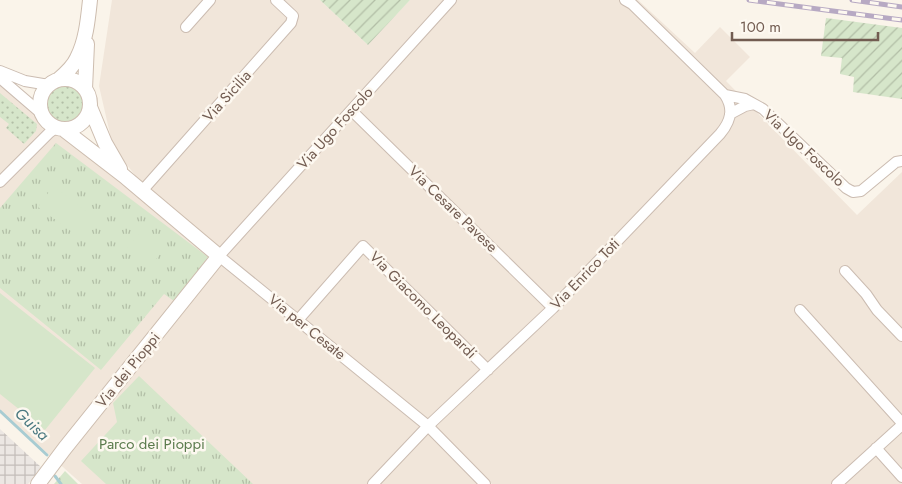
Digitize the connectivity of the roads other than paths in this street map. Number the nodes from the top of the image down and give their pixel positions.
1 (90, 0) edge
2 (210, 0) edge
3 (276, 0) edge
4 (451, 0) edge
5 (625, 0) edge
6 (87, 22) junction
7 (186, 27) dead end
8 (0, 71) edge
9 (0, 78) edge
10 (54, 82) junction
11 (85, 89) junction
12 (725, 95) junction
13 (754, 104) junction
14 (90, 107) junction
15 (352, 111) junction
16 (730, 114) junction
17 (43, 115) junction
18 (60, 128) junction
19 (902, 160) edge
20 (124, 176) junction
21 (0, 182) edge
22 (142, 191) junction
23 (219, 256) junction
24 (845, 271) dead end
25 (553, 308) junction
26 (800, 310) dead end
27 (298, 320) junction
28 (902, 336) edge
29 (488, 370) junction
30 (902, 424) edge
31 (428, 426) junction
32 (876, 448) junction
33 (902, 477) edge
34 (38, 484) edge
35 (373, 484) edge
36 (486, 484) edge
37 (837, 484) edge

1 - 6 street
2 - 7 street
3 - 22 street, Via Sicilia
4 - 15 street, Via Ugo Foscolo
5 - 12 street, Via Ugo Foscolo
6 - 10 street
6 - 11 street
8 - 10 street
9 - 17 street
10 - 11 street
10 - 17 street
11 - 14 street
12 - 13 street, Via Ugo Foscolo
12 - 16 street
13 - 16 street, Via Ugo Foscolo
13 - 19 street, Via Ugo Foscolo
14 - 18 street
14 - 20 street, Via per Cesate
15 - 23 street, Via Ugo Foscolo
15 - 25 street, Via Cesare Pavese
16 - 25 street, Via Enrico Toti
17 - 18 street
18 - 20 street, Via per Cesate
18 - 21 street
20 - 22 street, Via per Cesate
22 - 23 street, Via per Cesate
23 - 27 street, Via per Cesate
23 - 34 street, Via dei Pioppi
24 - 28 street
25 - 29 street, Via Enrico Toti
26 - 30 street
27 - 29 street, Via Giacomo Leopardi
27 - 31 street, Via per Cesate
29 - 31 street, Via Enrico Toti
30 - 32 street
31 - 35 street, Via Enrico Toti
31 - 36 street, Via per Cesate
32 - 33 street
32 - 37 street

